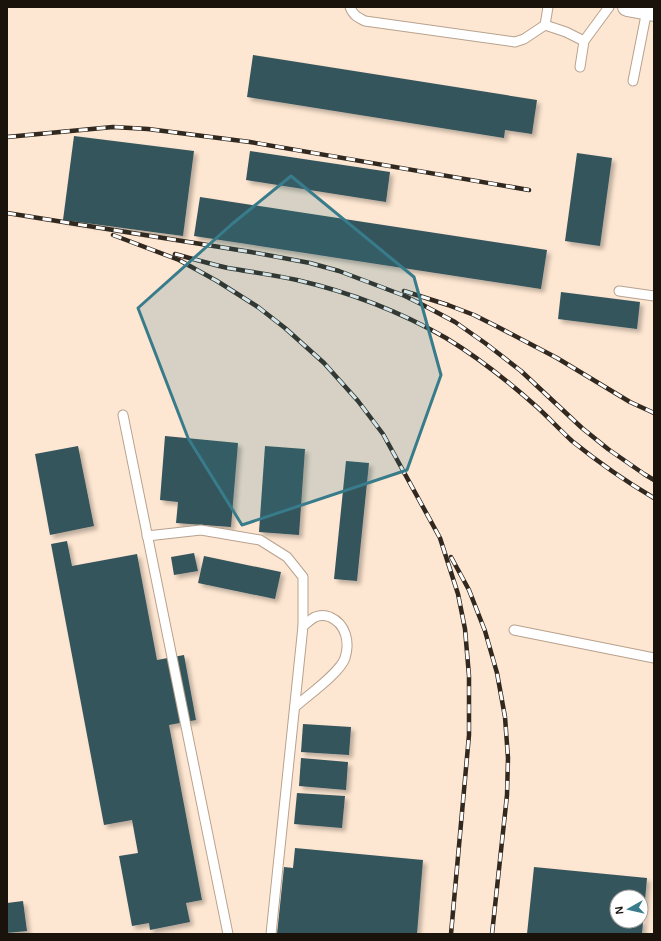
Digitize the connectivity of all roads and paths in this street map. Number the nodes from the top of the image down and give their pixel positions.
1 (350, 7) edge
2 (548, 7) edge
3 (609, 7) edge
4 (627, 7) edge
5 (650, 11) edge
6 (545, 25) junction
7 (584, 41) junction
8 (580, 68) dead end
9 (633, 81) dead end
10 (619, 291) dead end
11 (654, 296) edge
12 (123, 415) dead end
13 (147, 536) junction
14 (303, 626) junction
15 (514, 630) dead end
16 (654, 658) edge
17 (295, 707) junction
18 (228, 934) edge
19 (271, 934) edge

1 - 6 lane
2 - 6 lane
3 - 7 lane
4 - 5 street
5 - 9 lane
6 - 7 lane
7 - 8 lane
10 - 11 lane
12 - 13 lane
13 - 14 lane
13 - 18 lane
14 - 17 lane
14 - 17 lane
15 - 16 lane
17 - 19 lane

